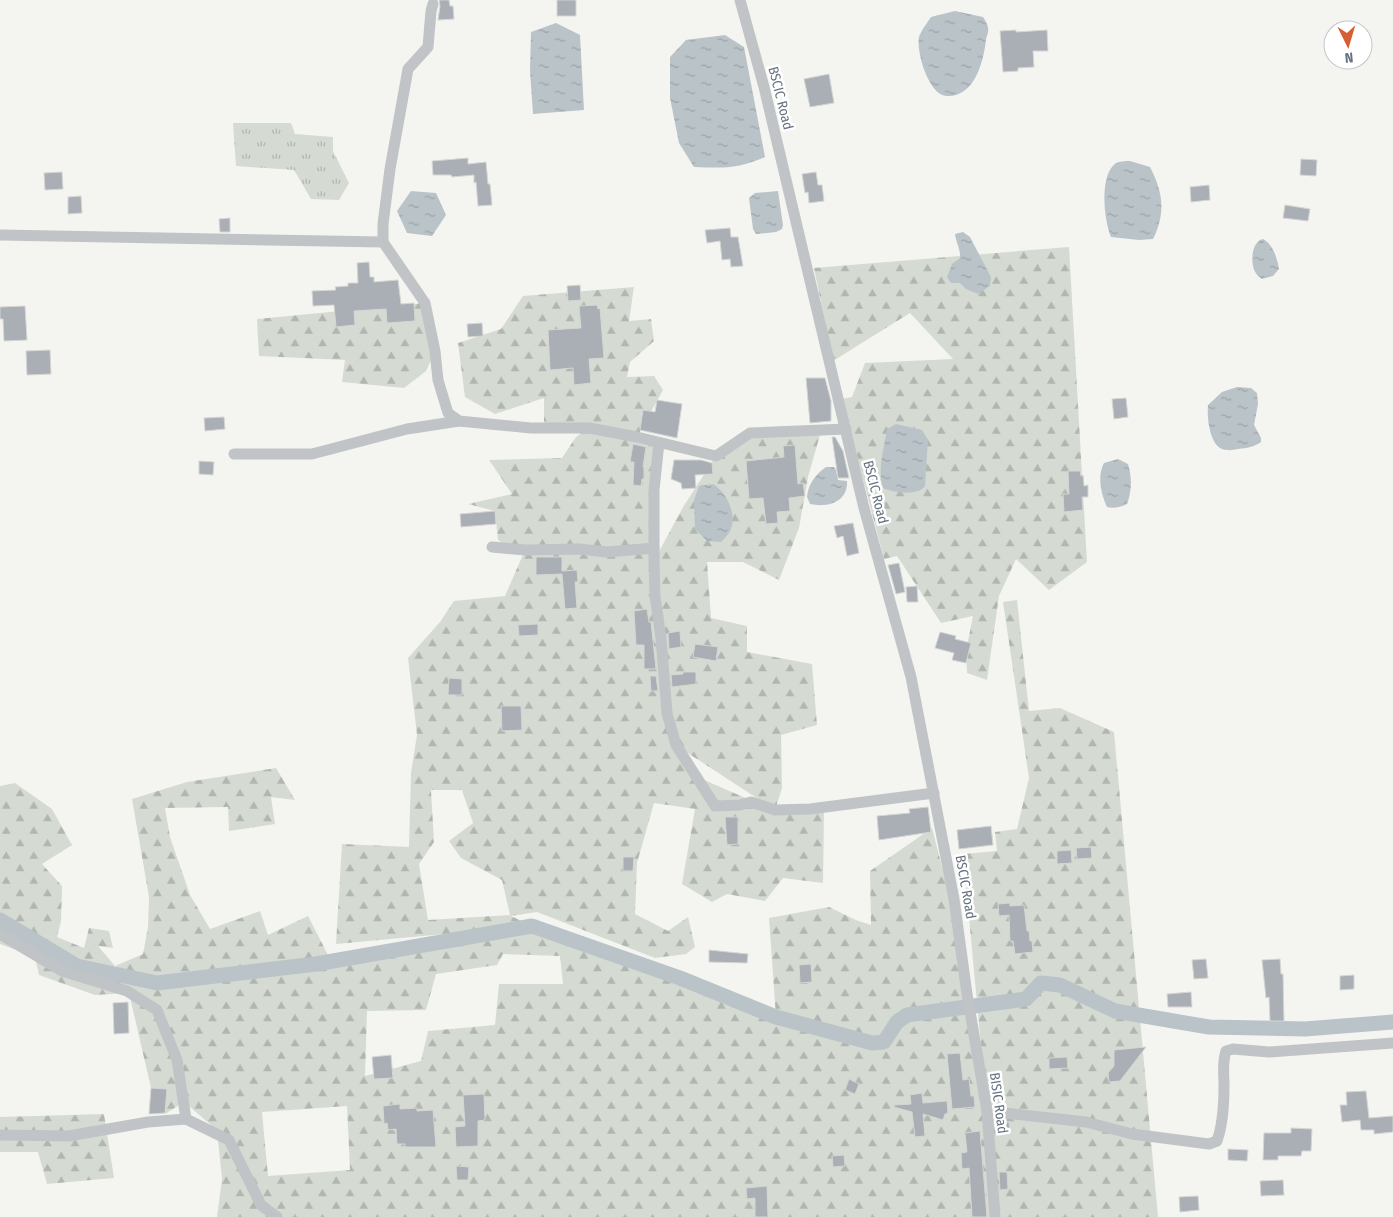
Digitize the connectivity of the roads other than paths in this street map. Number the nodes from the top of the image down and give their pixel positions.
1 (740, 0) edge
2 (433, 4) dead end
3 (0, 235) edge
4 (383, 242) junction
5 (459, 421) junction
6 (846, 429) junction
7 (659, 443) junction
8 (234, 454) dead end
9 (492, 547) dead end
10 (654, 548) junction
11 (934, 793) junction
12 (0, 934) edge
13 (967, 994) joint
14 (1393, 1043) edge
15 (987, 1111) junction
16 (186, 1119) junction
17 (0, 1135) edge
18 (276, 1217) edge
19 (995, 1217) edge

1 - 6 street, BSCIC Road
2 - 4 street
3 - 4 street
4 - 5 street
5 - 7 street
5 - 8 street
6 - 7 street
6 - 11 street, BSCIC Road
7 - 10 street
9 - 10 street
10 - 11 street
11 - 13 street, BSCIC Road
12 - 16 street
13 - 15 street, BISIC Road
14 - 15 street
15 - 19 street, BISIC Road
16 - 17 street
16 - 18 street

